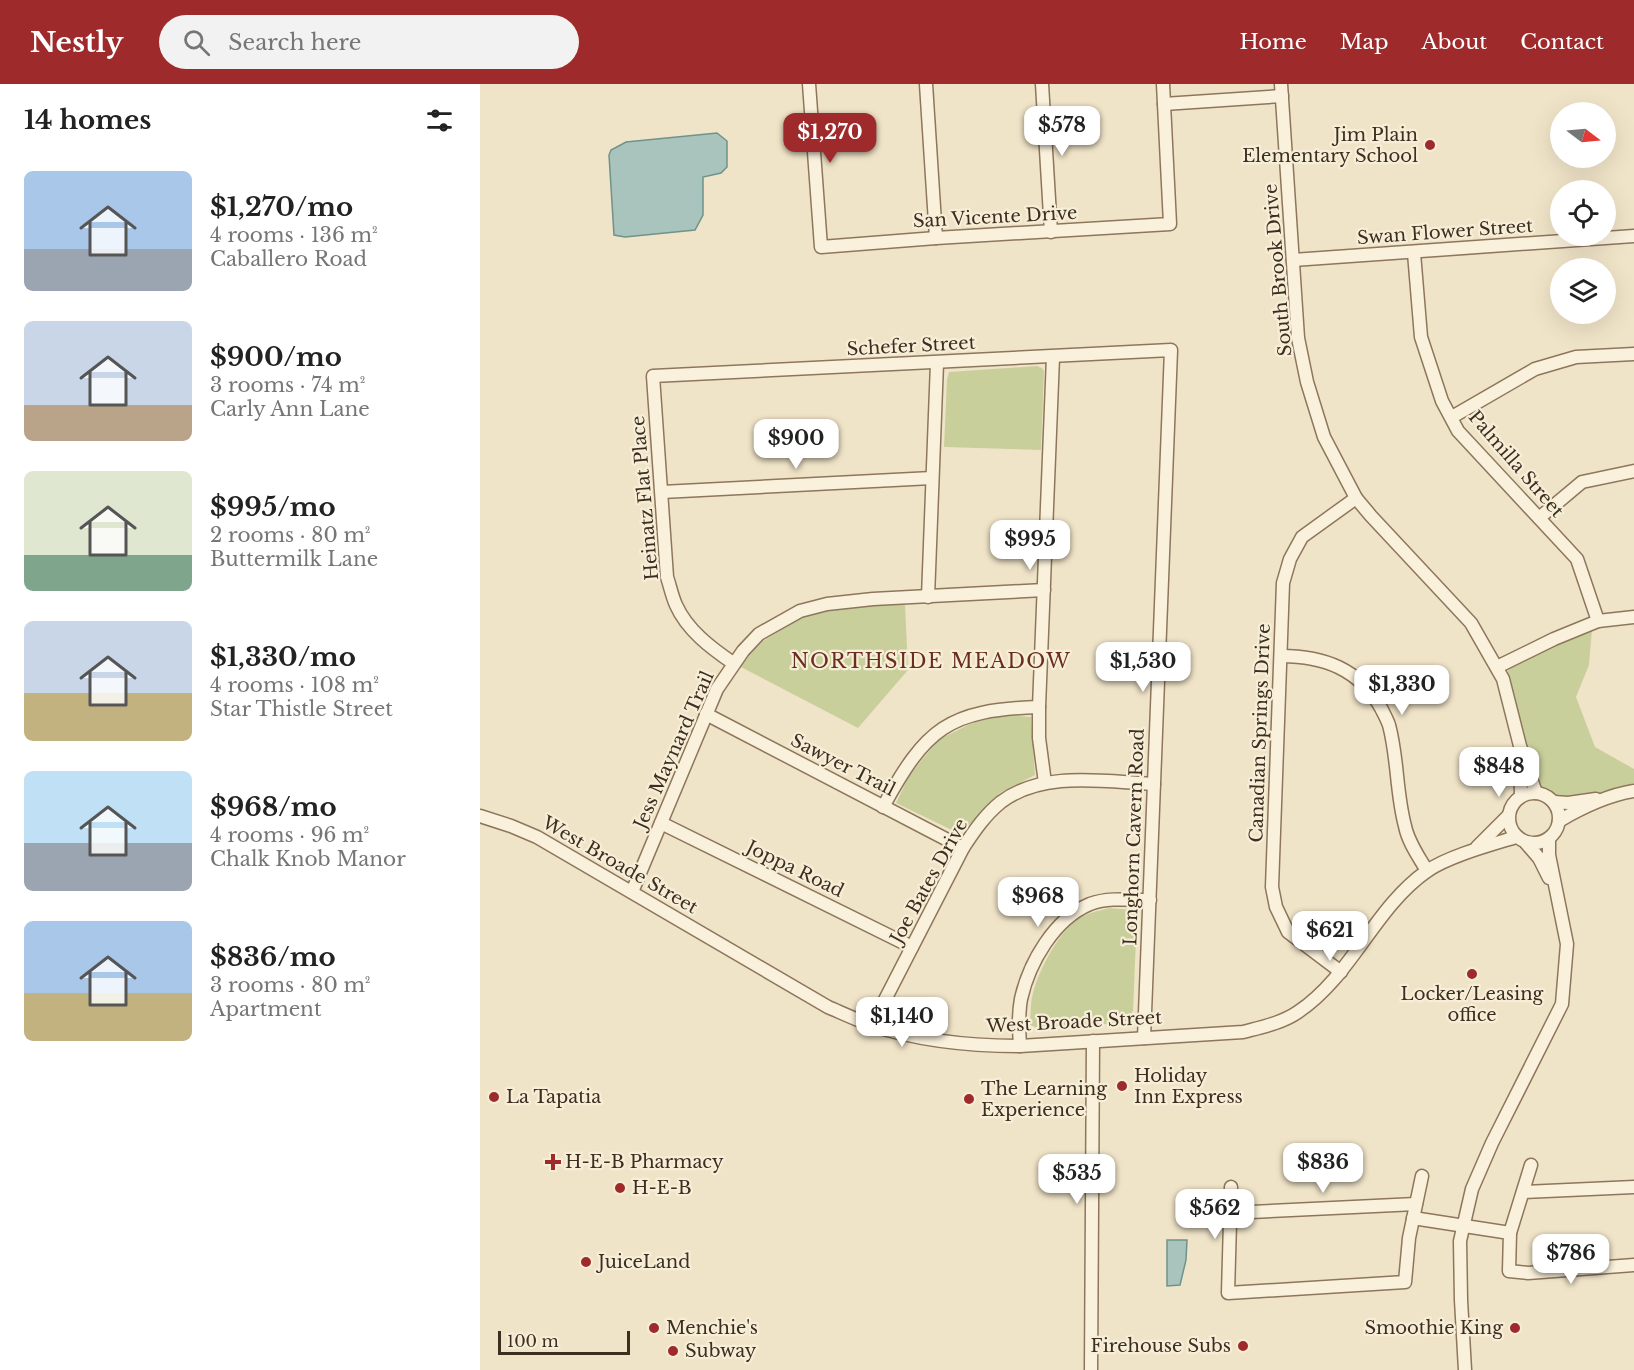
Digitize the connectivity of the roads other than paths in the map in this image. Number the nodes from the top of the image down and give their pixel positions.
1 (809, 84) edge
2 (926, 84) edge
3 (1042, 84) edge
4 (1163, 84) edge
5 (1282, 90) edge
6 (1164, 104) junction
7 (1051, 232) junction
8 (1634, 236) edge
9 (936, 238) junction
10 (1414, 253) junction
11 (1293, 260) junction
12 (1171, 350) joint
13 (1634, 354) edge
14 (1053, 357) junction
15 (937, 363) junction
16 (653, 376) joint
17 (1452, 417) junction
18 (1634, 471) edge
19 (932, 478) junction
20 (662, 492) junction
21 (1356, 498) junction
22 (1539, 518) junction
23 (1044, 590) junction
24 (928, 597) junction
25 (1634, 617) edge
26 (1598, 621) junction
27 (1281, 656) junction
28 (733, 663) junction
29 (1497, 667) junction
30 (1039, 707) junction
31 (706, 714) junction
32 (1520, 746) junction
33 (1045, 783) junction
34 (1154, 784) junction
35 (1634, 791) edge
36 (1536, 793) junction
37 (1521, 796) junction
38 (1615, 796) junction
39 (1554, 802) junction
40 (883, 807) junction
41 (480, 816) edge
42 (1508, 816) junction
43 (1559, 821) junction
44 (661, 823) junction
45 (1549, 839) junction
46 (1521, 840) junction
47 (963, 848) junction
48 (1474, 850) junction
49 (1427, 871) junction
50 (632, 892) junction
51 (1558, 895) junction
52 (1150, 900) junction
53 (912, 947) junction
54 (1341, 972) junction
55 (872, 1025) junction
56 (1144, 1038) junction
57 (1093, 1041) junction
58 (1020, 1046) junction
59 (1531, 1165) dead end
60 (1422, 1176) dead end
61 (1231, 1187) dead end
62 (1634, 1187) edge
63 (1523, 1192) junction
64 (1416, 1204) junction
65 (1231, 1213) junction
66 (1413, 1218) junction
67 (1463, 1226) junction
68 (1510, 1233) junction
69 (1634, 1264) edge
70 (1091, 1370) edge
71 (1465, 1370) edge

1 - 9 street, San Vicente Drive
2 - 9 street
3 - 7 street
4 - 6 street
5 - 6 street
5 - 11 street, South Brook Drive
6 - 7 street, San Vicente Drive
7 - 9 street, San Vicente Drive
8 - 10 street, Swan Flower Street
10 - 11 street, Swan Flower Street
10 - 17 street, Palmilla Street
11 - 21 street, South Brook Drive
12 - 14 street, Schefer Street
12 - 34 street, Longhorn Cavern Road
13 - 17 street
14 - 15 street, Schefer Street
14 - 23 street
15 - 16 street, Schefer Street
15 - 19 street
16 - 20 street, Heinatz Flat Place
17 - 22 street, Palmilla Street
18 - 22 street
19 - 20 street
19 - 24 street
20 - 28 street, Heinatz Flat Place
21 - 27 street, Canadian Springs Drive
21 - 29 street, South Brook Drive
22 - 26 street, Palmilla Street
23 - 24 street, Jess Maynard Trail
23 - 30 street
24 - 28 street, Jess Maynard Trail
25 - 26 street
26 - 29 street
27 - 49 street
27 - 54 street, Canadian Springs Drive
28 - 31 street, Jess Maynard Trail
29 - 32 street, South Brook Drive
30 - 33 street
30 - 40 street
31 - 40 street, Sawyer Trail
31 - 44 street, Jess Maynard Trail
32 - 36 street, South Brook Drive
32 - 37 street, South Brook Drive
33 - 34 street, Joe Bates Drive
33 - 47 street, Joe Bates Drive
34 - 52 street, Longhorn Cavern Road
35 - 38 street
36 - 37 street
36 - 39 street
37 - 42 street
38 - 39 street
38 - 43 street
39 - 43 street
40 - 47 street, Sawyer Trail
41 - 50 street, West Broade Street
42 - 46 street
42 - 48 street, West Broade Street
43 - 45 street
44 - 50 street, Jess Maynard Trail
44 - 53 street, Joppa Road
45 - 46 street
45 - 51 street
46 - 48 street, West Broade Street
46 - 51 street
47 - 53 street, Joe Bates Drive
48 - 49 street, West Broade Street
49 - 54 street, West Broade Street
50 - 55 street, West Broade Street
51 - 67 street
52 - 56 street, Longhorn Cavern Road
52 - 58 street
53 - 55 street, Joe Bates Drive
54 - 56 street, West Broade Street
55 - 58 street, West Broade Street
56 - 57 street, West Broade Street
57 - 58 street, West Broade Street
57 - 70 street
59 - 63 street
60 - 64 street
61 - 65 street
62 - 63 street
63 - 68 street
64 - 65 street
64 - 66 street
65 - 66 street
66 - 67 street
67 - 68 street
67 - 71 street
68 - 69 street

